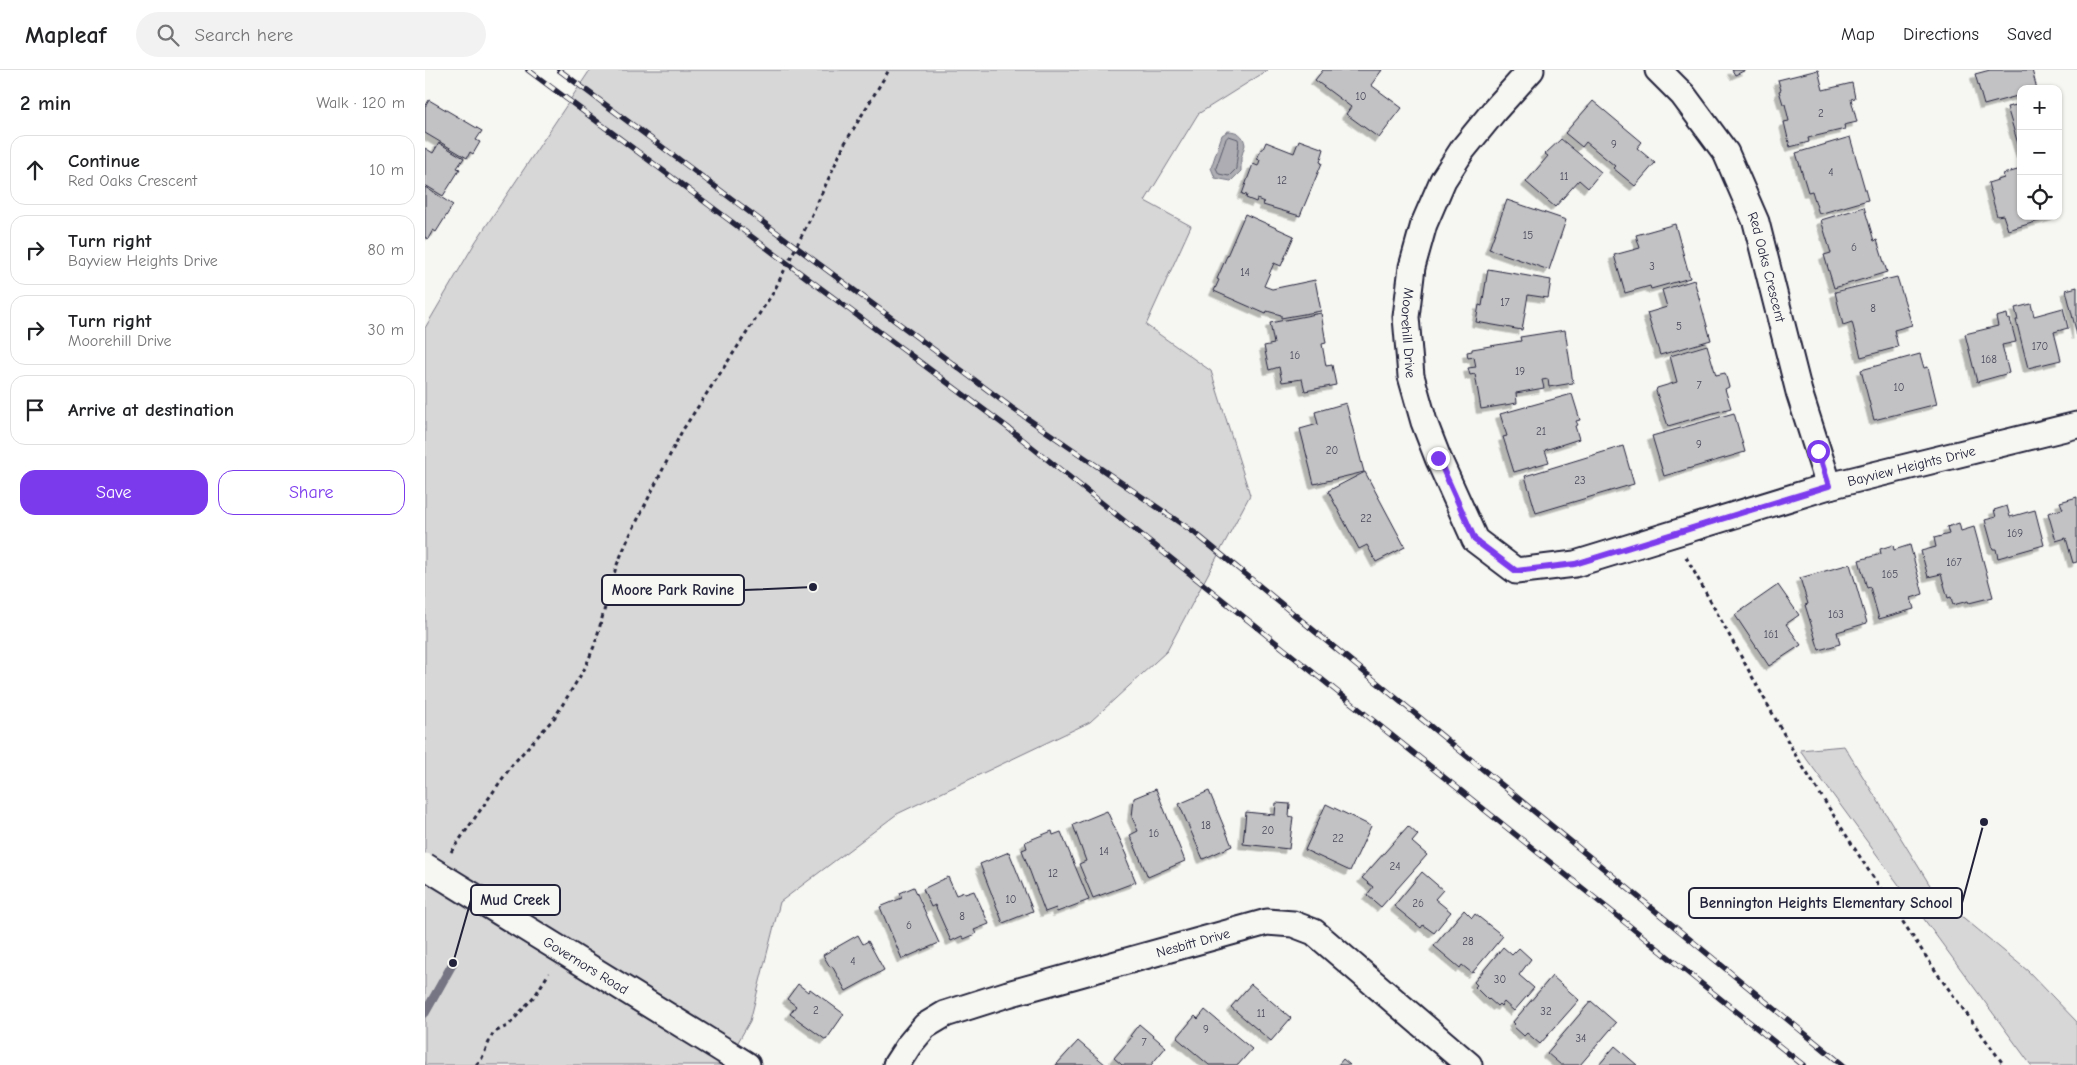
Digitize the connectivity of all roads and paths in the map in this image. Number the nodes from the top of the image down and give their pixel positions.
1 (889, 70) edge
2 (1531, 70) edge
3 (1658, 70) edge
4 (2077, 425) edge
5 (1829, 486) junction
6 (1677, 533) junction
7 (1516, 571) joint
8 (435, 862) edge
9 (549, 965) dead end
10 (738, 1059) edge
11 (476, 1065) edge
12 (896, 1065) edge
13 (1469, 1065) edge
14 (2004, 1065) edge

1 - 8 path
2 - 7 street, Moorehill Drive
3 - 5 street, Red Oaks Crescent
4 - 5 street, Bayview Heights Drive
5 - 6 street, Bayview Heights Drive
6 - 7 street, Bayview Heights Drive
6 - 14 path
8 - 10 street, Governors Road, bridge
9 - 11 path
12 - 13 street, Nesbitt Drive

